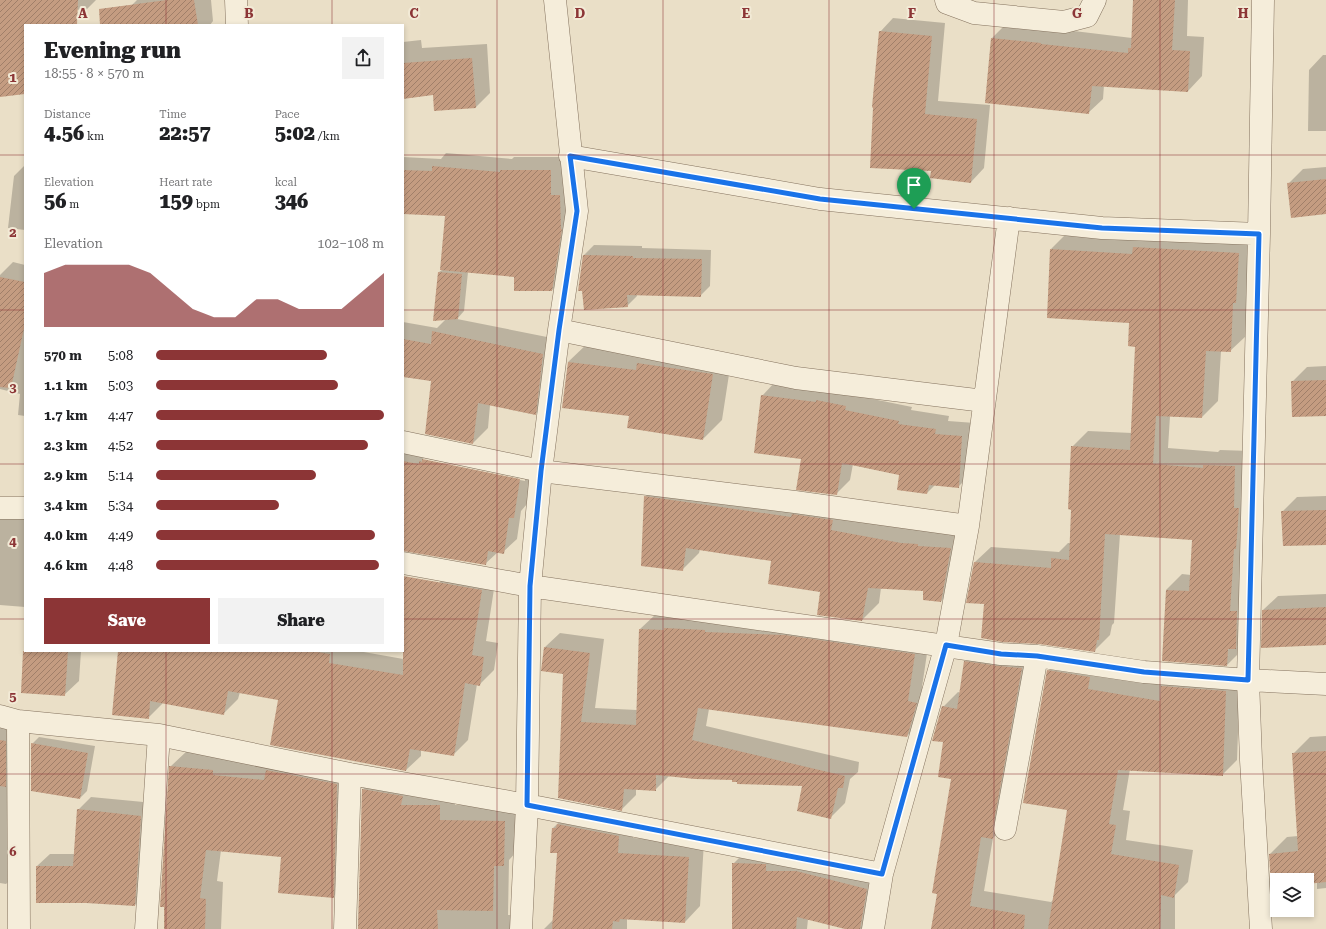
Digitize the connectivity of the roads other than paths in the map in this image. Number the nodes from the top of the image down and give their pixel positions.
1 (236, 0) edge
2 (554, 0) edge
3 (946, 0) edge
4 (1095, 0) edge
5 (1262, 0) edge
6 (237, 24) edge
7 (570, 156) junction
8 (1009, 218) junction
9 (1259, 234) junction
10 (559, 330) junction
11 (984, 401) junction
12 (404, 442) edge
13 (541, 471) junction
14 (0, 508) edge
15 (24, 508) edge
16 (968, 526) junction
17 (404, 563) edge
18 (530, 586) junction
19 (946, 645) junction
20 (1037, 656) junction
21 (1248, 680) junction
22 (1326, 684) edge
23 (9, 718) edge
24 (159, 735) junction
25 (350, 774) junction
26 (527, 805) junction
27 (1005, 828) dead end
28 (882, 874) junction
29 (19, 929) edge
30 (146, 929) edge
31 (345, 929) edge
32 (521, 929) edge
33 (873, 929) edge
34 (1261, 929) edge

1 - 6 street
2 - 7 street
3 - 4 street
5 - 9 street
7 - 8 street
7 - 10 street
8 - 9 street
8 - 11 street
9 - 21 street
10 - 11 street
10 - 13 street
11 - 16 street
12 - 13 street
13 - 16 street
13 - 18 street
14 - 15 street
16 - 19 street
17 - 18 street
18 - 19 street
18 - 26 street
19 - 20 street
19 - 28 street
20 - 21 street
20 - 27 street
21 - 22 street
21 - 34 street
23 - 24 street
23 - 29 street
24 - 25 street
24 - 30 street
25 - 26 street
25 - 31 street
26 - 28 street
26 - 32 street
28 - 33 street

